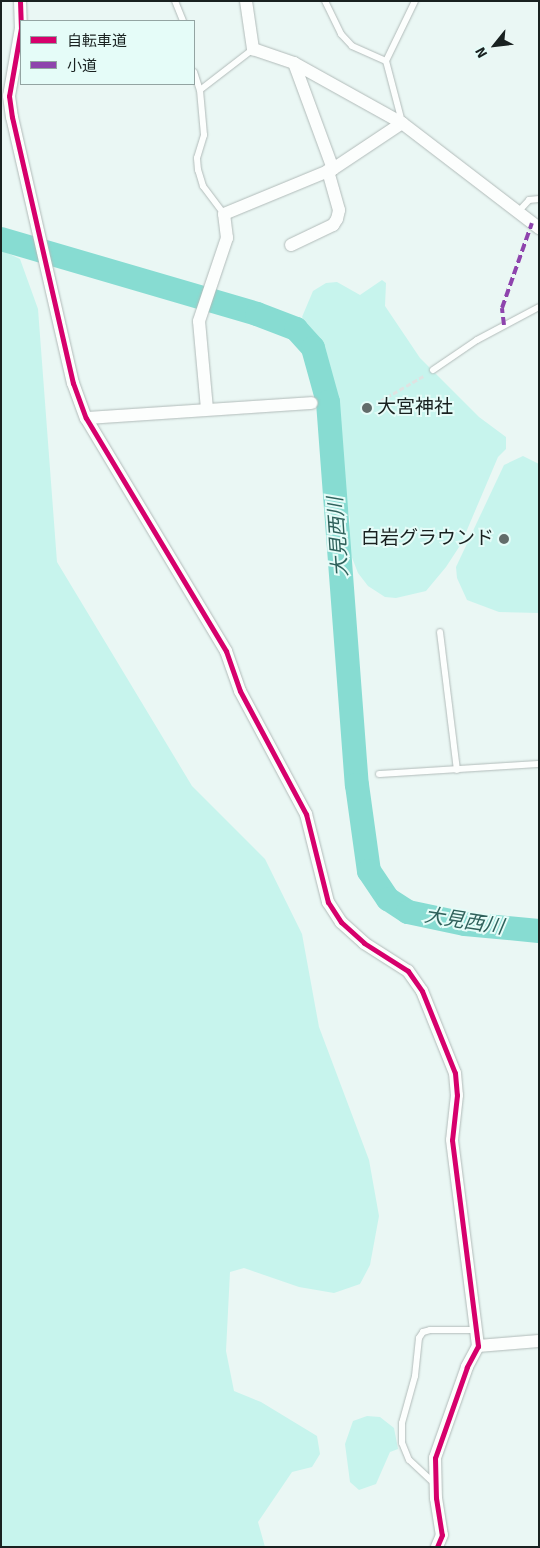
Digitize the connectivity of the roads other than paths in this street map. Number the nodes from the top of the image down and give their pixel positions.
1 (20, 1) edge
2 (175, 1) edge
3 (246, 1) edge
4 (325, 1) edge
5 (415, 1) edge
6 (21, 20) edge
7 (183, 20) edge
8 (20, 32) edge
9 (253, 49) junction
10 (386, 61) junction
11 (294, 63) junction
12 (195, 75) edge
13 (200, 90) junction
14 (6, 110) edge
15 (402, 123) junction
16 (331, 170) junction
17 (539, 199) edge
18 (518, 212) junction
19 (224, 214) junction
20 (539, 228) edge
21 (291, 245) dead end
22 (539, 307) edge
23 (432, 370) dead end
24 (312, 403) dead end
25 (207, 409) junction
26 (86, 418) junction
27 (440, 632) dead end
28 (539, 764) edge
29 (456, 770) junction
30 (379, 774) dead end
31 (477, 1330) junction
32 (539, 1341) edge
33 (478, 1346) junction
34 (434, 1484) junction
35 (437, 1547) edge

1 - 6 street
2 - 7 lane
3 - 9 street
4 - 10 lane
5 - 10 lane
8 - 14 street
9 - 11 street
9 - 13 lane
10 - 15 lane
11 - 15 street
11 - 16 street
12 - 13 lane
13 - 19 lane
14 - 26 street
15 - 16 street
15 - 18 street
16 - 19 street
16 - 21 street
17 - 18 lane
18 - 20 street
19 - 25 street
22 - 23 lane
24 - 25 street
25 - 26 street
26 - 31 street
27 - 29 lane
28 - 29 lane
29 - 30 lane
31 - 33 street
31 - 34 lane
32 - 33 street
33 - 34 street
34 - 35 street

